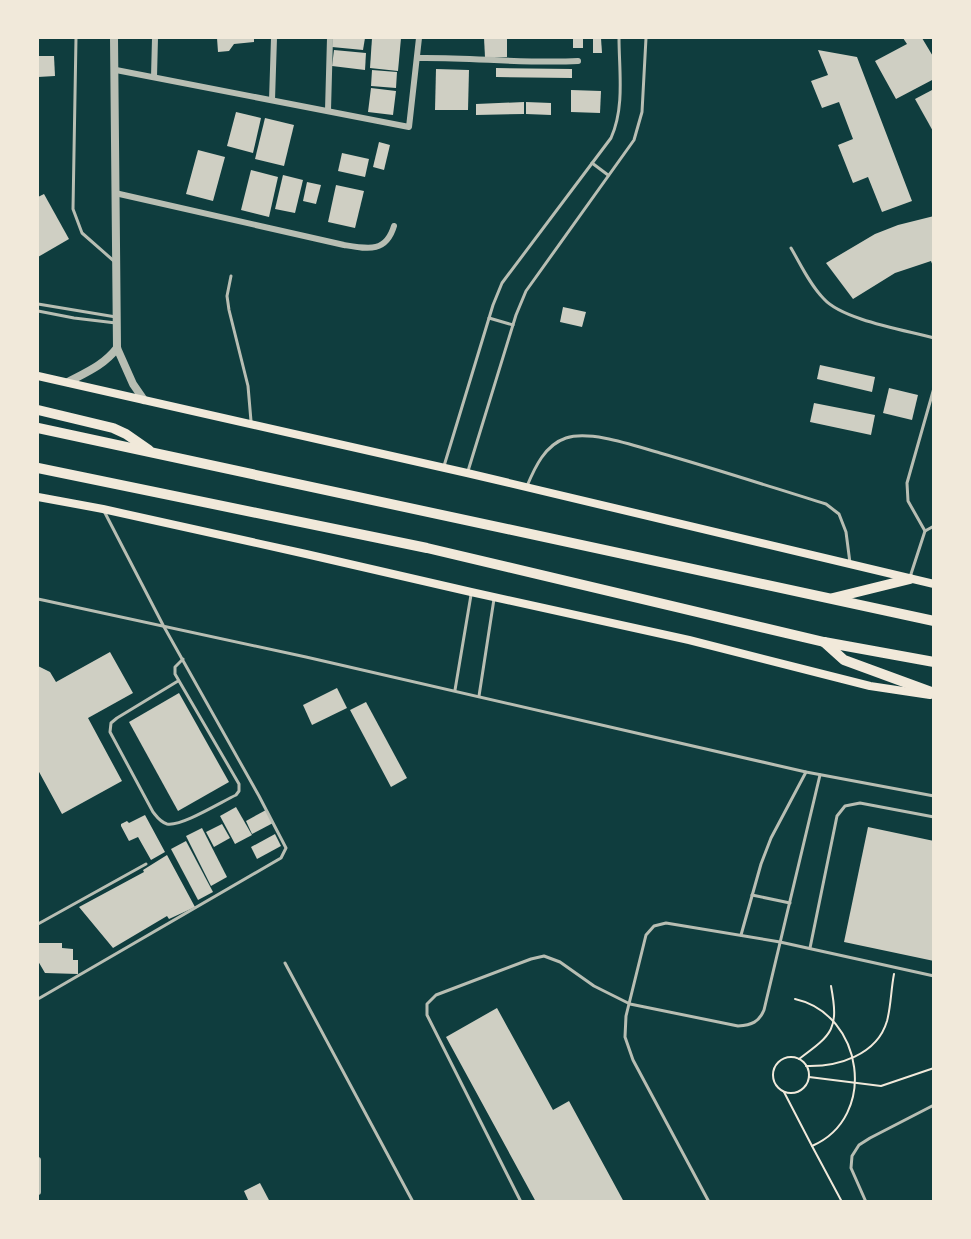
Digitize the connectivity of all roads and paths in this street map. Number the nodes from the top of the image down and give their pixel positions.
1 (76, 38) edge
2 (114, 38) edge
3 (155, 38) edge
4 (274, 38) edge
5 (330, 38) edge
6 (418, 38) edge
7 (619, 38) edge
8 (646, 38) edge
9 (417, 58) junction
10 (578, 61) dead end
11 (116, 70) junction
12 (154, 77) junction
13 (272, 100) junction
14 (328, 111) junction
15 (592, 163) junction
16 (608, 175) junction
17 (115, 193) junction
18 (394, 226) dead end
19 (791, 248) dead end
20 (116, 262) junction
21 (231, 276) dead end
22 (38, 304) edge
23 (38, 311) edge
24 (489, 318) junction
25 (116, 320) junction
26 (513, 325) junction
27 (933, 338) edge
28 (117, 348) junction
29 (38, 376) edge
30 (68, 382) junction
31 (933, 388) edge
32 (933, 396) edge
33 (144, 400) junction
34 (38, 410) edge
35 (251, 425) junction
36 (38, 428) edge
37 (153, 453) junction
38 (38, 468) edge
39 (443, 468) junction
40 (467, 473) junction
41 (526, 488) junction
42 (38, 497) edge
43 (103, 510) junction
44 (933, 526) edge
45 (925, 531) junction
46 (850, 565) junction
47 (910, 579) junction
48 (933, 584) edge
49 (471, 592) junction
50 (494, 597) junction
51 (829, 598) junction
52 (38, 599) edge
53 (933, 621) edge
54 (163, 625) junction
55 (824, 642) junction
56 (183, 658) junction
57 (933, 662) edge
58 (178, 681) junction
59 (455, 690) junction
60 (933, 694) edge
61 (479, 696) junction
62 (806, 772) junction
63 (820, 774) junction
64 (933, 796) edge
65 (933, 817) edge
66 (146, 864) dead end
67 (752, 895) junction
68 (790, 903) junction
69 (38, 924) edge
70 (741, 935) junction
71 (780, 942) junction
72 (810, 948) junction
73 (285, 963) dead end
74 (895, 967) junction
75 (933, 976) edge
76 (831, 986) dead end
77 (38, 999) edge
78 (795, 999) dead end
79 (630, 1004) junction
80 (833, 1021) junction
81 (853, 1058) junction
82 (799, 1059) junction
83 (806, 1066) junction
84 (933, 1068) edge
85 (809, 1077) junction
86 (855, 1083) junction
87 (784, 1092) junction
88 (933, 1105) edge
89 (812, 1146) junction
90 (38, 1160) edge
91 (38, 1192) edge
92 (413, 1202) edge
93 (521, 1202) edge
94 (709, 1202) edge
95 (842, 1202) edge
96 (866, 1202) edge

1 - 20 lane
2 - 11 street
3 - 12 street
4 - 13 street
5 - 14 street
6 - 9 street
7 - 15 lane
8 - 16 lane
9 - 10 street
9 - 14 street
11 - 12 street
11 - 17 street
12 - 13 street
13 - 14 street
15 - 16 lane
15 - 24 lane
16 - 26 lane
17 - 18 street
17 - 20 street
19 - 27 lane
20 - 25 street
21 - 35 lane
22 - 25 lane
23 - 25 lane
24 - 26 lane
24 - 39 lane
25 - 28 street
26 - 40 lane
28 - 30 street
28 - 33 street
29 - 30 main road
30 - 33 main road
31 - 32 lane
32 - 45 lane
33 - 35 main road
34 - 37 highway
35 - 39 main road
36 - 37 highway
37 - 51 highway
38 - 55 highway
39 - 40 main road
40 - 41 main road
41 - 46 main road
41 - 46 lane
42 - 43 main road
43 - 49 main road
43 - 54 lane
44 - 45 lane
45 - 47 lane
46 - 47 main road
47 - 48 main road
47 - 51 highway
49 - 50 main road
49 - 59 lane
50 - 60 main road
50 - 61 lane
51 - 53 highway
52 - 54 lane
54 - 56 lane
54 - 59 lane
55 - 57 highway
55 - 60 highway
56 - 58 lane
56 - 77 lane
58 - 58 lane
59 - 61 lane
61 - 62 lane
62 - 63 lane
62 - 67 lane
63 - 64 lane
63 - 68 lane
65 - 72 lane
66 - 69 lane
67 - 68 lane
67 - 70 lane
68 - 71 lane
70 - 71 lane
70 - 79 lane
71 - 72 lane
71 - 79 lane
72 - 74 lane
73 - 92 lane
74 - 75 lane
74 - 81 path
76 - 80 path
78 - 80 path
79 - 93 lane
79 - 94 lane
80 - 81 path
80 - 82 path
81 - 83 path
81 - 86 path
82 - 83 path
82 - 87 path
83 - 85 path
84 - 86 path
85 - 86 path
85 - 87 path
86 - 89 path
87 - 89 path
88 - 96 lane
89 - 95 path
90 - 91 street

